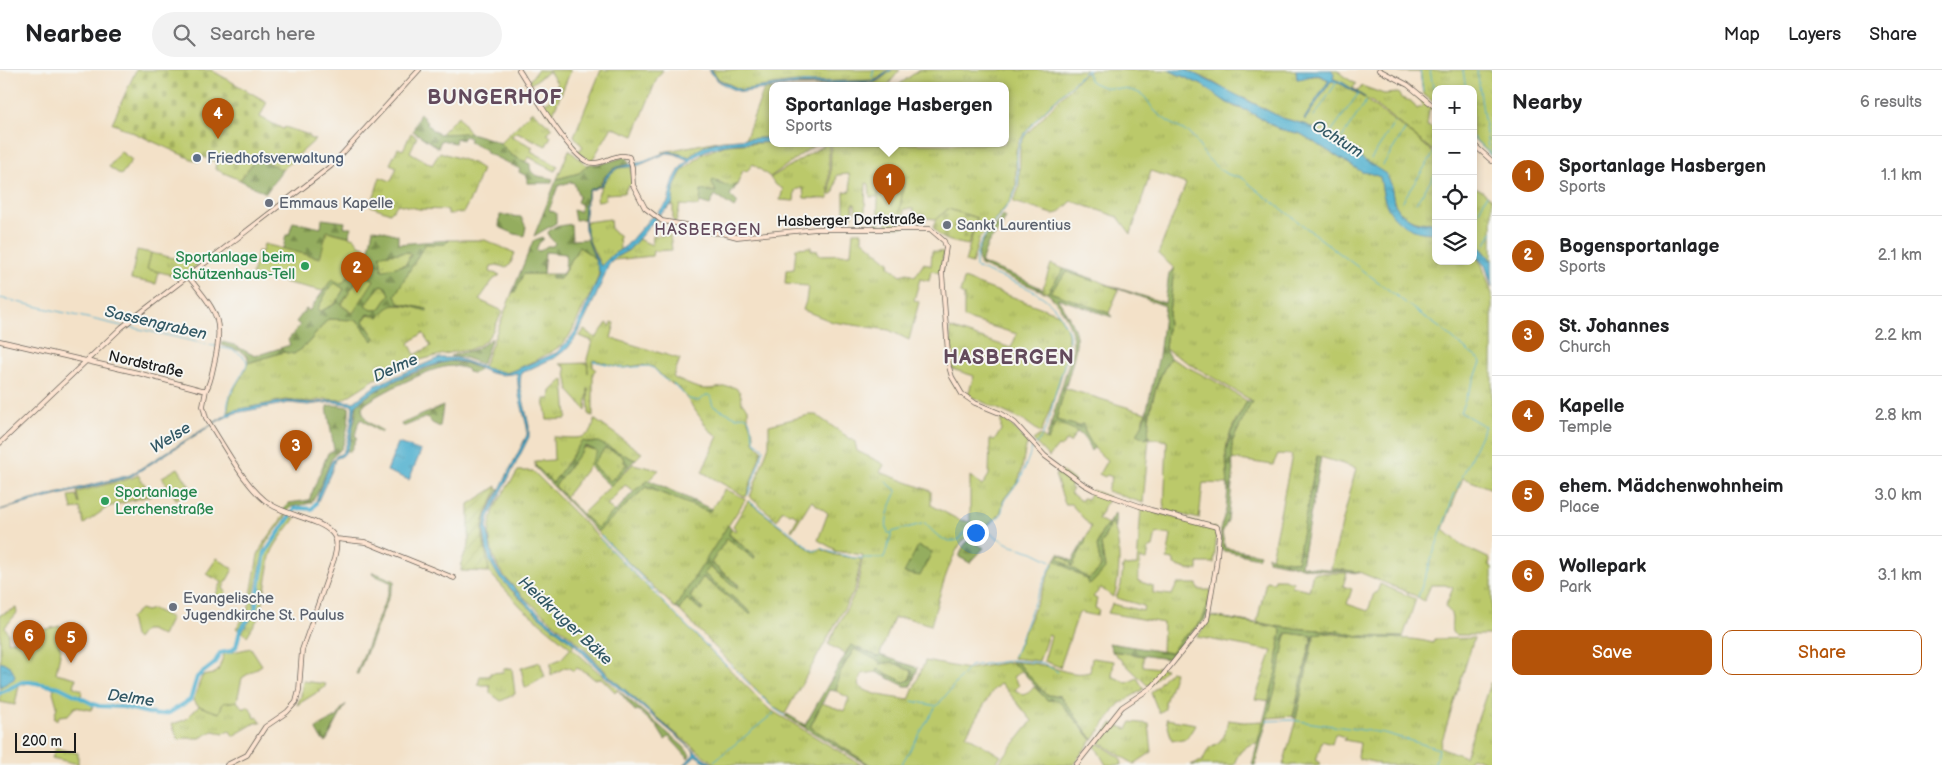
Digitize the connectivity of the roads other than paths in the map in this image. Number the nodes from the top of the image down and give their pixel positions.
1 (419, 70) edge
2 (519, 70) edge
3 (1379, 70) edge
4 (1432, 105) edge
5 (1477, 148) edge
6 (1492, 161) edge
7 (188, 276) junction
8 (0, 341) edge
9 (92, 354) junction
10 (73, 358) junction
11 (85, 361) junction
12 (95, 363) junction
13 (77, 369) junction
14 (204, 392) junction
15 (0, 442) edge
16 (336, 539) junction
17 (454, 578) dead end
18 (227, 765) edge
19 (1076, 765) edge

1 - 7 street
2 - 19 street, Hasberger Dorfstraße
3 - 4 street
5 - 6 street
7 - 9 street
7 - 14 street
8 - 10 street, Nordstraße
9 - 11 street
9 - 12 street
10 - 11 street, Nordstraße
10 - 13 street
11 - 12 street, Nordstraße
11 - 13 street
12 - 14 street, Nordstraße
13 - 15 street
14 - 16 street
16 - 17 street
16 - 18 street

